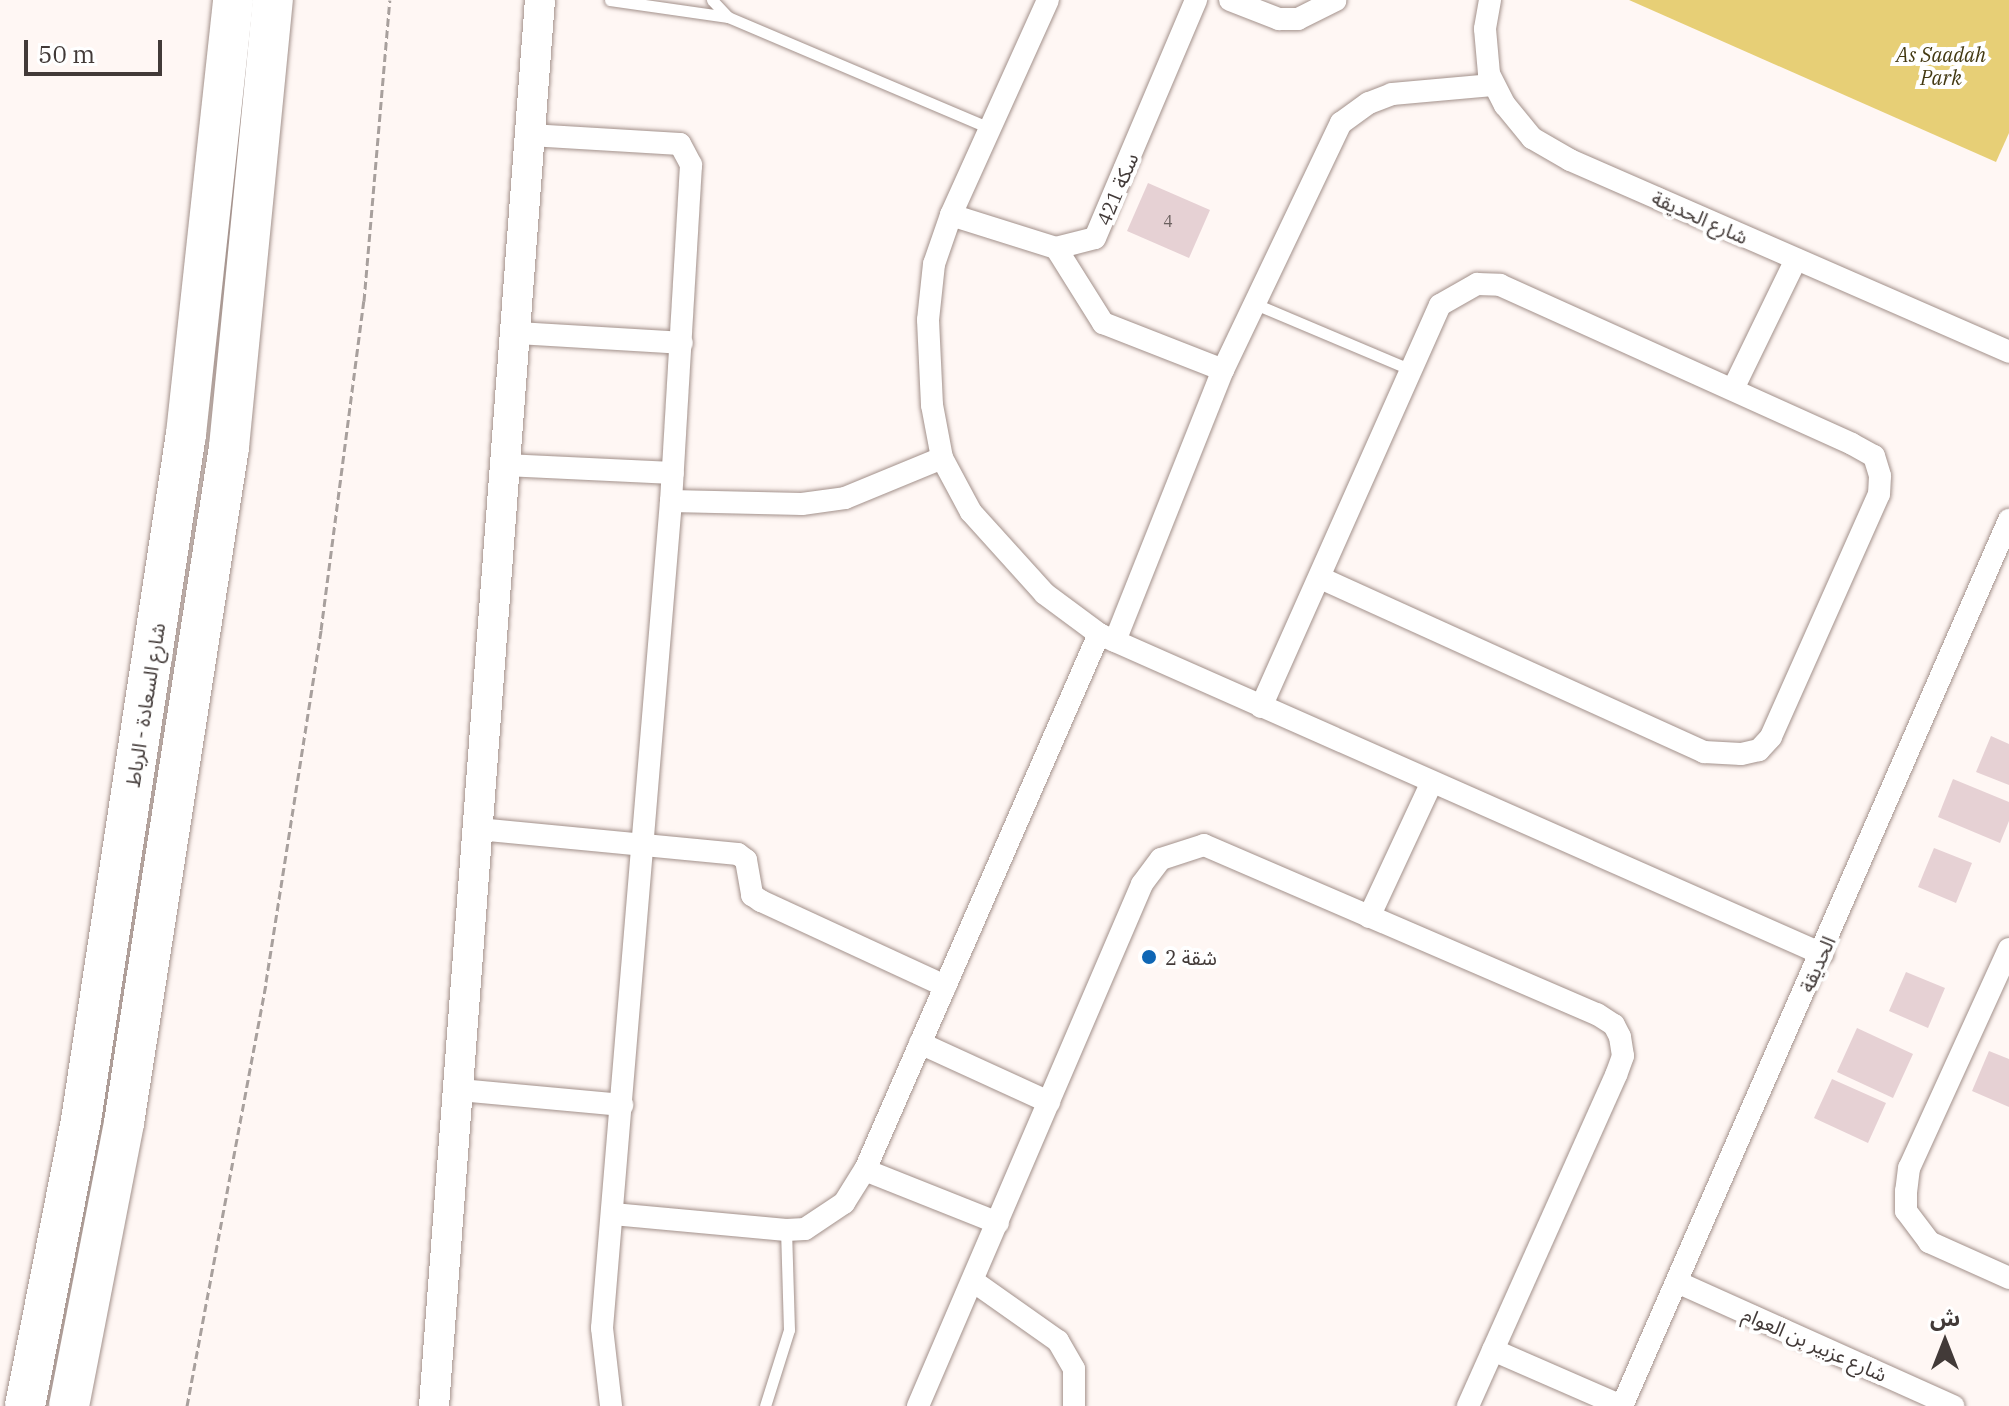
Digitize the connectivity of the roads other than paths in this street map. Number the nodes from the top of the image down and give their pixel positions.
1 (233, 0) edge
2 (273, 0) edge
3 (540, 0) edge
4 (610, 0) edge
5 (712, 0) edge
6 (1048, 0) edge
7 (1196, 0) edge
8 (1230, 0) edge
9 (1336, 0) edge
10 (1490, 0) edge
11 (728, 17) junction
12 (1493, 85) junction
13 (990, 128) junction
14 (530, 135) junction
15 (951, 215) junction
16 (1056, 248) junction
17 (1796, 259) junction
18 (1253, 303) junction
19 (516, 333) junction
20 (682, 343) junction
21 (2009, 352) edge
22 (1223, 370) junction
23 (1414, 371) junction
24 (1733, 389) junction
25 (942, 458) junction
26 (505, 465) junction
27 (673, 473) junction
28 (671, 501) junction
29 (2009, 520) edge
30 (1321, 578) junction
31 (1107, 638) junction
32 (1261, 707) junction
33 (1432, 782) junction
34 (478, 829) junction
35 (645, 841) junction
36 (1369, 917) junction
37 (2009, 949) edge
38 (1822, 954) junction
39 (945, 986) junction
40 (920, 1043) junction
41 (460, 1090) junction
42 (1049, 1102) junction
43 (622, 1105) junction
44 (865, 1170) junction
45 (613, 1214) junction
46 (998, 1223) junction
47 (786, 1230) junction
48 (2009, 1278) edge
49 (973, 1281) junction
50 (1677, 1282) junction
51 (1493, 1350) junction
52 (25, 1406) edge
53 (69, 1406) edge
54 (434, 1406) edge
55 (611, 1406) edge
56 (765, 1406) edge
57 (918, 1406) edge
58 (1074, 1406) edge
59 (1468, 1406) edge
60 (1622, 1406) edge
61 (1953, 1406) edge

1 - 52 highway, شارع السعادة - الرباط
2 - 53 highway
3 - 14 street
4 - 11 lane
5 - 11 lane
6 - 13 street
7 - 16 street, سكة 421
8 - 9 street
10 - 12 street, شارع الحديقة
11 - 13 lane
12 - 17 street, شارع الحديقة
12 - 18 street
13 - 15 street
14 - 19 street
14 - 20 street
15 - 16 street
15 - 25 street
16 - 22 street
17 - 21 street, شارع الحديقة
17 - 24 street
18 - 22 street
18 - 23 lane
19 - 20 street
19 - 26 street
20 - 27 street
22 - 31 street
23 - 24 street
23 - 30 street
24 - 30 street
25 - 28 street
25 - 31 street
26 - 27 street
26 - 34 street
27 - 28 street
28 - 35 street
29 - 38 street, الحديقة
30 - 32 street
31 - 32 street
31 - 39 street
32 - 33 street
33 - 36 street
33 - 38 street
34 - 35 street
34 - 41 street
35 - 39 street
35 - 43 street
36 - 42 street
36 - 51 street
37 - 48 street
38 - 50 street, الحديقة
39 - 40 street
40 - 42 street
40 - 44 street
41 - 43 street
41 - 54 street
42 - 46 street
43 - 45 street
44 - 46 street
44 - 47 street
45 - 47 street
45 - 55 street
46 - 49 street
47 - 56 lane
49 - 57 street
49 - 58 street
50 - 60 street, الحديقة
50 - 61 street, شارع عزبير بن العوام
51 - 59 street
51 - 60 street

